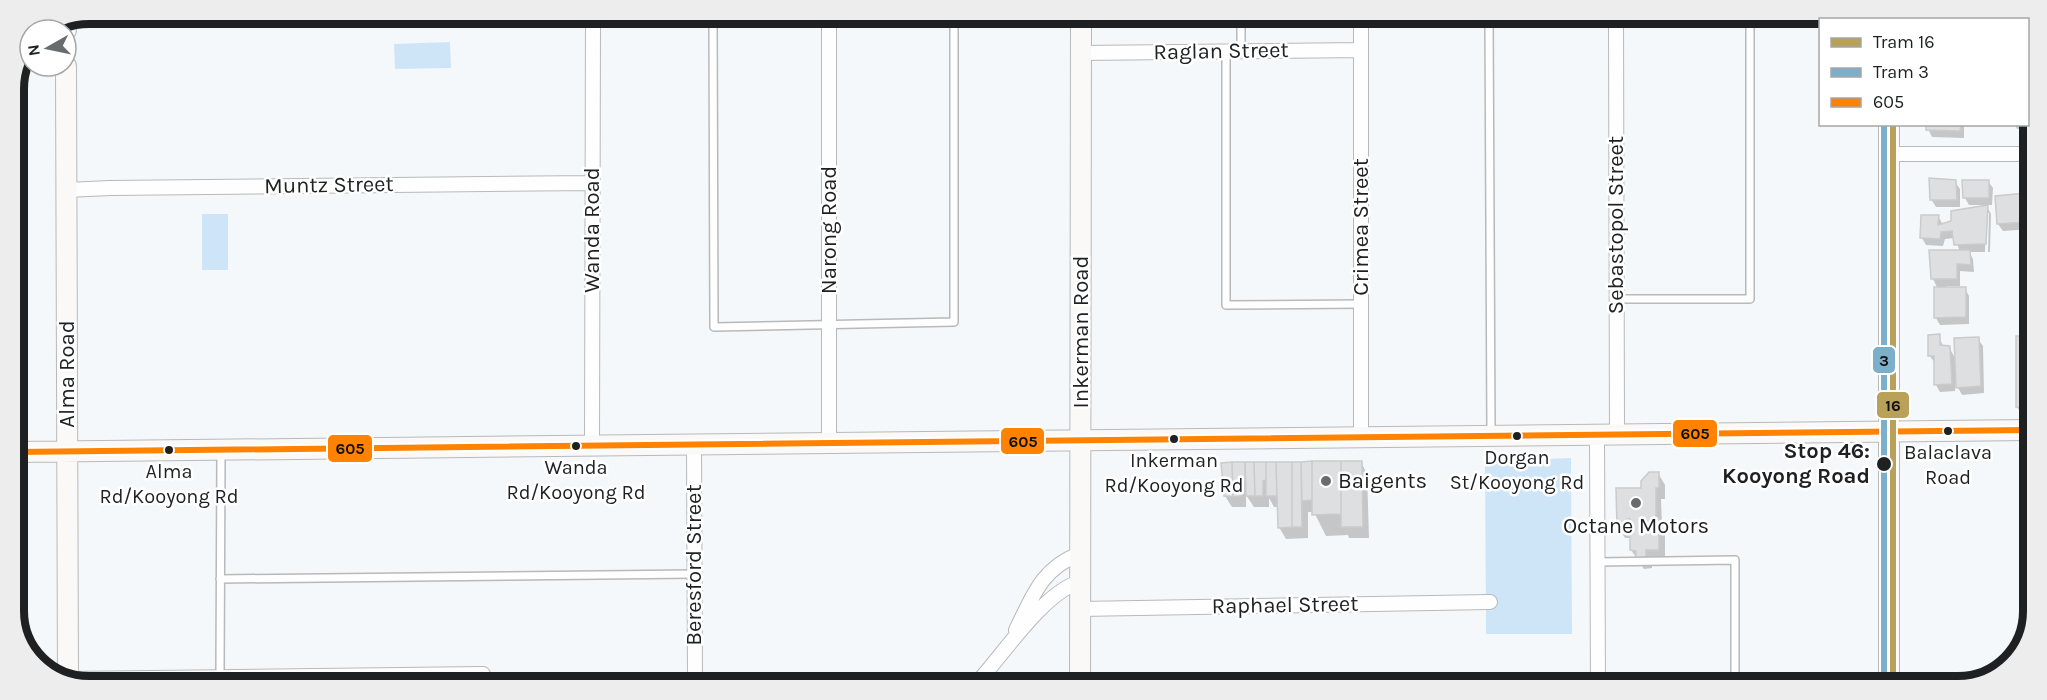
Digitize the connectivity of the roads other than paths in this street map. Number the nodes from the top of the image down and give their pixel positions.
1 (593, 24) edge
2 (712, 24) edge
3 (830, 24) edge
4 (954, 24) edge
5 (1081, 24) edge
6 (1241, 24) edge
7 (1361, 24) edge
8 (1489, 24) edge
9 (1616, 24) edge
10 (1750, 24) edge
11 (1241, 50) junction
12 (1361, 50) junction
13 (1226, 51) junction
14 (1081, 53) junction
15 (66, 78) edge
16 (1889, 126) edge
17 (1889, 154) junction
18 (2023, 154) edge
19 (592, 183) junction
20 (66, 190) junction
21 (1617, 299) junction
22 (1362, 304) junction
23 (829, 324) junction
24 (2023, 430) edge
25 (1889, 431) junction
26 (1617, 434) junction
27 (1491, 435) junction
28 (1598, 435) junction
29 (1361, 437) junction
30 (1080, 441) junction
31 (829, 444) junction
32 (592, 446) junction
33 (694, 446) junction
34 (67, 451) junction
35 (221, 451) junction
36 (24, 452) edge
37 (1079, 554) junction
38 (1598, 561) junction
39 (694, 574) junction
40 (220, 579) junction
41 (1079, 582) junction
42 (1490, 602) dead end
43 (1079, 609) junction
44 (1006, 651) junction
45 (68, 673) edge
46 (483, 674) dead end
47 (220, 675) junction
48 (195, 676) edge
49 (695, 676) edge
50 (983, 676) edge
51 (1080, 676) edge
52 (1598, 676) edge
53 (1735, 676) edge
54 (1889, 676) edge

1 - 19 street, Wanda Road
2 - 23 lane
3 - 23 street, Narong Road
4 - 23 lane
5 - 14 street, Inkerman Road
6 - 11 lane
7 - 12 street, Crimea Street
8 - 27 lane
9 - 21 street, Sebastopol Street
10 - 21 lane
11 - 12 street, Raglan Street
11 - 13 street, Raglan Street
12 - 22 street, Crimea Street
13 - 14 street, Raglan Street
13 - 22 lane
14 - 30 street, Inkerman Road
15 - 20 street, Alma Road
16 - 17 street
17 - 18 street
17 - 25 street
19 - 20 street, Muntz Street
19 - 32 street, Wanda Road
20 - 34 street, Alma Road
21 - 26 street, Sebastopol Street
22 - 29 street, Crimea Street
23 - 31 street, Narong Road
24 - 25 street
25 - 26 street
25 - 54 street
26 - 28 street
27 - 28 street
27 - 29 street
28 - 38 street
29 - 30 street
30 - 31 street
30 - 37 street, Inkerman Road
31 - 33 street
32 - 33 street
32 - 35 street
33 - 39 street, Beresford Street
34 - 35 street
34 - 36 street
34 - 45 street, Alma Road
35 - 40 lane
37 - 41 street, Inkerman Road
37 - 44 street
38 - 52 street
38 - 53 lane
39 - 40 lane
39 - 49 street, Beresford Street
40 - 47 lane
41 - 43 street, Inkerman Road
41 - 44 street
42 - 43 street, Raphael Street
43 - 51 street, Inkerman Road
44 - 50 street
46 - 47 street
47 - 48 street

